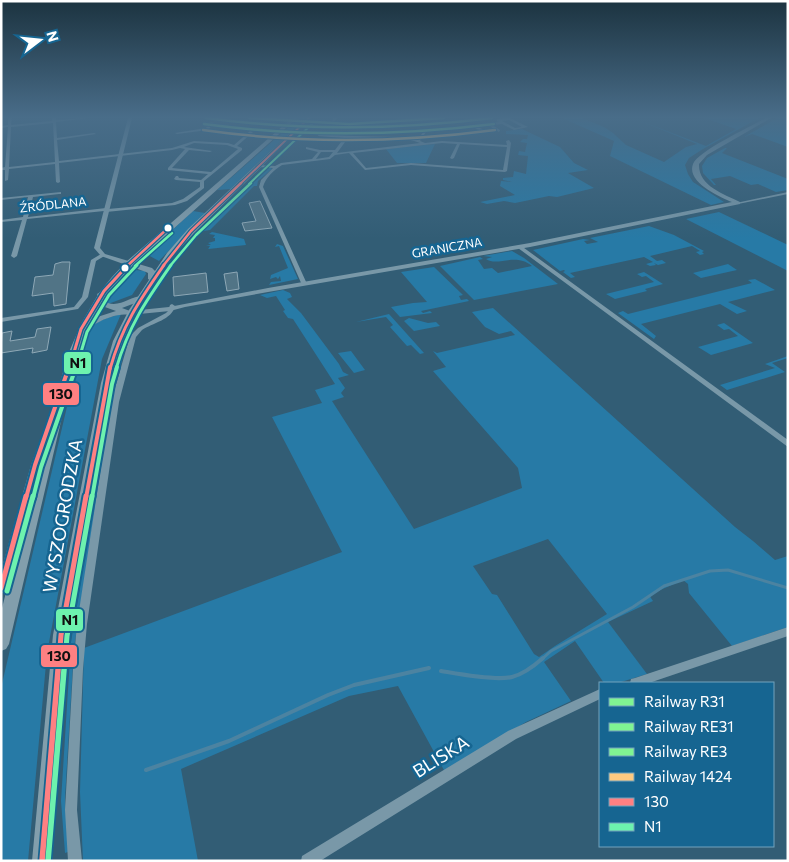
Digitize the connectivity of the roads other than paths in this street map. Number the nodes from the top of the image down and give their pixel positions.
1 (8, 158) edge
2 (55, 158) edge
3 (90, 158) edge
4 (119, 158) edge
5 (179, 158) edge
6 (231, 158) edge
7 (250, 158) edge
8 (266, 158) edge
9 (328, 158) edge
10 (356, 158) edge
11 (507, 158) edge
12 (701, 158) edge
13 (312, 160) joint
14 (55, 162) junction
15 (224, 164) junction
16 (243, 165) junction
17 (258, 166) junction
18 (276, 167) junction
19 (1, 168) edge
20 (7, 168) junction
21 (169, 169) junction
22 (160, 171) dead end
23 (212, 173) junction
24 (177, 177) dead end
25 (6, 180) dead end
26 (202, 181) junction
27 (58, 182) dead end
28 (788, 193) edge
29 (59, 194) dead end
30 (31, 196) junction
31 (1, 200) edge
32 (738, 203) junction
33 (194, 206) junction
34 (215, 208) junction
35 (106, 210) junction
36 (24, 218) junction
37 (1, 221) edge
38 (520, 247) junction
39 (142, 252) junction
40 (103, 255) junction
41 (14, 256) dead end
42 (115, 259) junction
43 (129, 264) junction
44 (152, 279) junction
45 (304, 284) junction
46 (102, 294) junction
47 (140, 298) junction
48 (109, 307) junction
49 (172, 308) junction
50 (129, 311) junction
51 (1, 320) edge
52 (81, 329) junction
53 (63, 389) junction
54 (788, 444) edge
55 (1, 589) edge
56 (788, 631) edge
57 (1, 644) edge
58 (638, 682) edge
59 (599, 694) edge
60 (42, 861) edge
61 (75, 861) edge
62 (308, 861) edge

1 - 20 street
2 - 14 street
3 - 14 street
4 - 35 street
5 - 21 street
6 - 15 street
7 - 16 main road, WYSZOGRODZKA
8 - 17 main road, WYSZOGRODZKA
9 - 13 street
10 - 11 street
12 - 32 street
13 - 18 street
14 - 20 street
14 - 27 street
15 - 16 street
15 - 23 street
16 - 33 main road, WYSZOGRODZKA
17 - 18 street
17 - 34 main road, WYSZOGRODZKA
18 - 45 street
19 - 20 street
20 - 25 street
21 - 22 street
21 - 23 street
23 - 26 street
24 - 26 street
26 - 35 street, ŹRÓDLANA
28 - 32 street, GRANICZNA
29 - 30 street
30 - 31 street
30 - 36 street
32 - 38 street, GRANICZNA
33 - 34 main road
33 - 39 main road, WYSZOGRODZKA
34 - 44 main road, WYSZOGRODZKA
35 - 36 street, ŹRÓDLANA
35 - 40 street
36 - 37 street, ŹRÓDLANA
36 - 41 street
38 - 45 street, GRANICZNA
38 - 54 street
39 - 42 street
39 - 43 main road, WYSZOGRODZKA
40 - 42 street
40 - 51 street
42 - 43 street
43 - 44 street
43 - 46 main road, WYSZOGRODZKA
44 - 47 main road, WYSZOGRODZKA
45 - 49 street, GRANICZNA
46 - 48 street
46 - 52 main road, WYSZOGRODZKA
47 - 48 street
47 - 50 main road, WYSZOGRODZKA
48 - 50 street, GRANICZNA
49 - 50 street, GRANICZNA
49 - 61 street
50 - 52 street
50 - 60 main road, WYSZOGRODZKA
52 - 53 main road, WYSZOGRODZKA
53 - 55 street
53 - 57 main road, WYSZOGRODZKA
56 - 58 street
59 - 62 street, BLISKA

